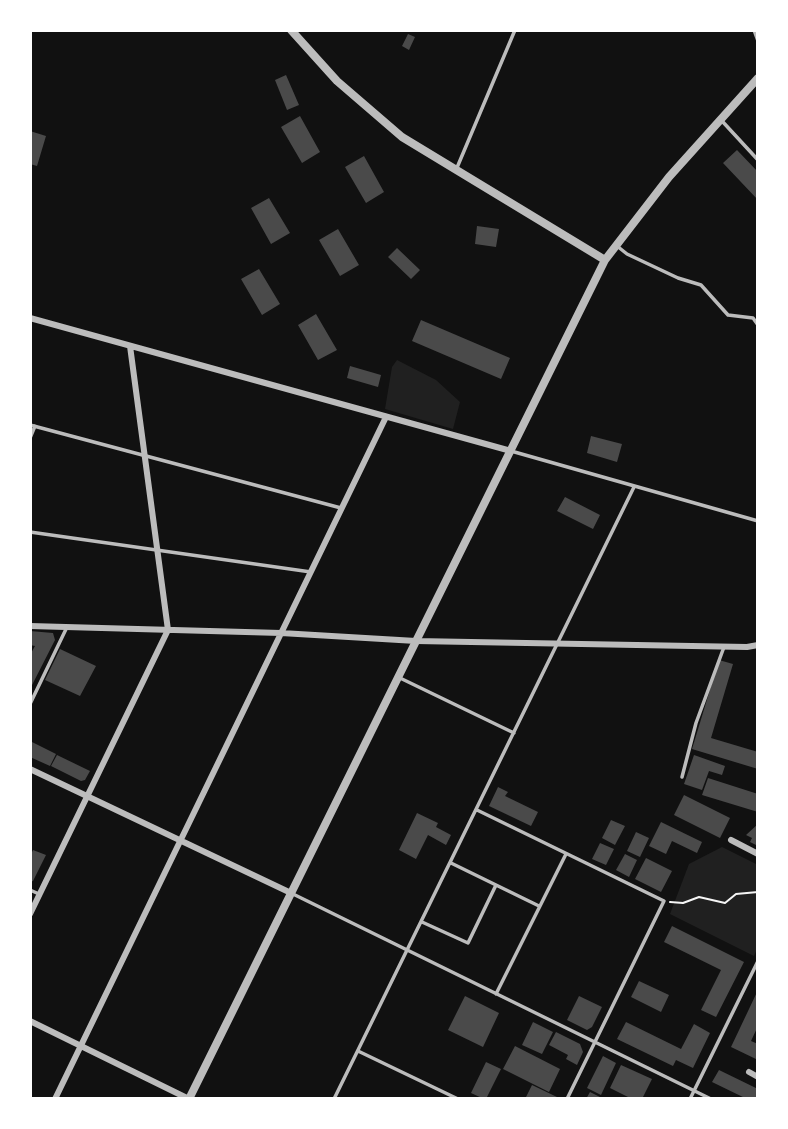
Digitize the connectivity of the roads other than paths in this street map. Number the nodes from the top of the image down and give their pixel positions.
1 (291, 30) edge
2 (514, 30) edge
3 (754, 30) edge
4 (758, 41) edge
5 (758, 78) edge
6 (720, 120) junction
7 (758, 160) edge
8 (456, 170) junction
9 (615, 244) junction
10 (605, 260) junction
11 (30, 318) edge
12 (758, 325) edge
13 (130, 346) junction
14 (386, 417) junction
15 (30, 425) edge
16 (35, 426) junction
17 (30, 438) edge
18 (511, 451) junction
19 (145, 456) junction
20 (634, 487) junction
21 (341, 508) junction
22 (758, 521) edge
23 (30, 532) edge
24 (156, 550) junction
25 (310, 572) junction
26 (30, 626) edge
27 (67, 627) junction
28 (168, 630) junction
29 (281, 633) junction
30 (416, 641) junction
31 (557, 644) junction
32 (758, 645) edge
33 (724, 647) junction
34 (398, 677) junction
35 (30, 704) edge
36 (514, 733) junction
37 (30, 769) edge
38 (682, 777) dead end
39 (87, 796) junction
40 (477, 810) junction
41 (731, 840) dead end
42 (180, 841) junction
43 (566, 854) junction
44 (758, 854) edge
45 (451, 863) junction
46 (496, 885) junction
47 (30, 890) edge
48 (39, 894) junction
49 (291, 894) junction
50 (539, 906) junction
51 (30, 914) edge
52 (422, 922) junction
53 (407, 950) junction
54 (758, 961) edge
55 (496, 994) junction
56 (30, 1021) edge
57 (596, 1043) junction
58 (81, 1046) junction
59 (358, 1051) junction
60 (749, 1072) dead end
61 (758, 1076) edge
62 (694, 1091) junction
63 (55, 1099) edge
64 (189, 1099) edge
65 (334, 1099) edge
66 (458, 1099) edge
67 (568, 1099) edge
68 (690, 1099) edge
69 (711, 1099) edge

1 - 8 street
2 - 8 lane
3 - 4 lane
5 - 6 street
6 - 7 lane
6 - 9 street
8 - 10 street
9 - 10 street
9 - 12 lane
10 - 18 street
11 - 13 street
13 - 14 street
13 - 19 street
14 - 18 street
14 - 21 street
15 - 16 lane
16 - 17 lane
16 - 19 lane
18 - 20 lane
18 - 30 street
19 - 21 lane
19 - 24 street
20 - 22 lane
20 - 31 lane
21 - 25 street
23 - 24 lane
24 - 25 lane
24 - 28 street
25 - 29 street
26 - 27 street
27 - 28 street
27 - 35 lane
28 - 29 street
28 - 39 street
29 - 30 street
29 - 42 street
30 - 31 street
30 - 34 street
31 - 33 street
31 - 36 lane
32 - 33 street
33 - 38 lane
34 - 36 lane
34 - 49 street
36 - 40 lane
37 - 39 street
39 - 42 street
39 - 48 street
40 - 43 lane
40 - 45 lane
41 - 44 street
42 - 49 street
42 - 58 street
43 - 50 lane
43 - 57 lane
45 - 46 lane
45 - 52 lane
46 - 50 lane
46 - 52 lane
47 - 48 lane
48 - 51 street
49 - 53 lane
49 - 64 street
50 - 55 lane
52 - 53 lane
53 - 55 lane
53 - 59 lane
54 - 62 lane
55 - 57 lane
56 - 58 street
57 - 62 lane
57 - 67 lane
58 - 63 street
58 - 64 street
59 - 65 lane
59 - 66 lane
60 - 61 street
62 - 68 lane
62 - 69 lane

